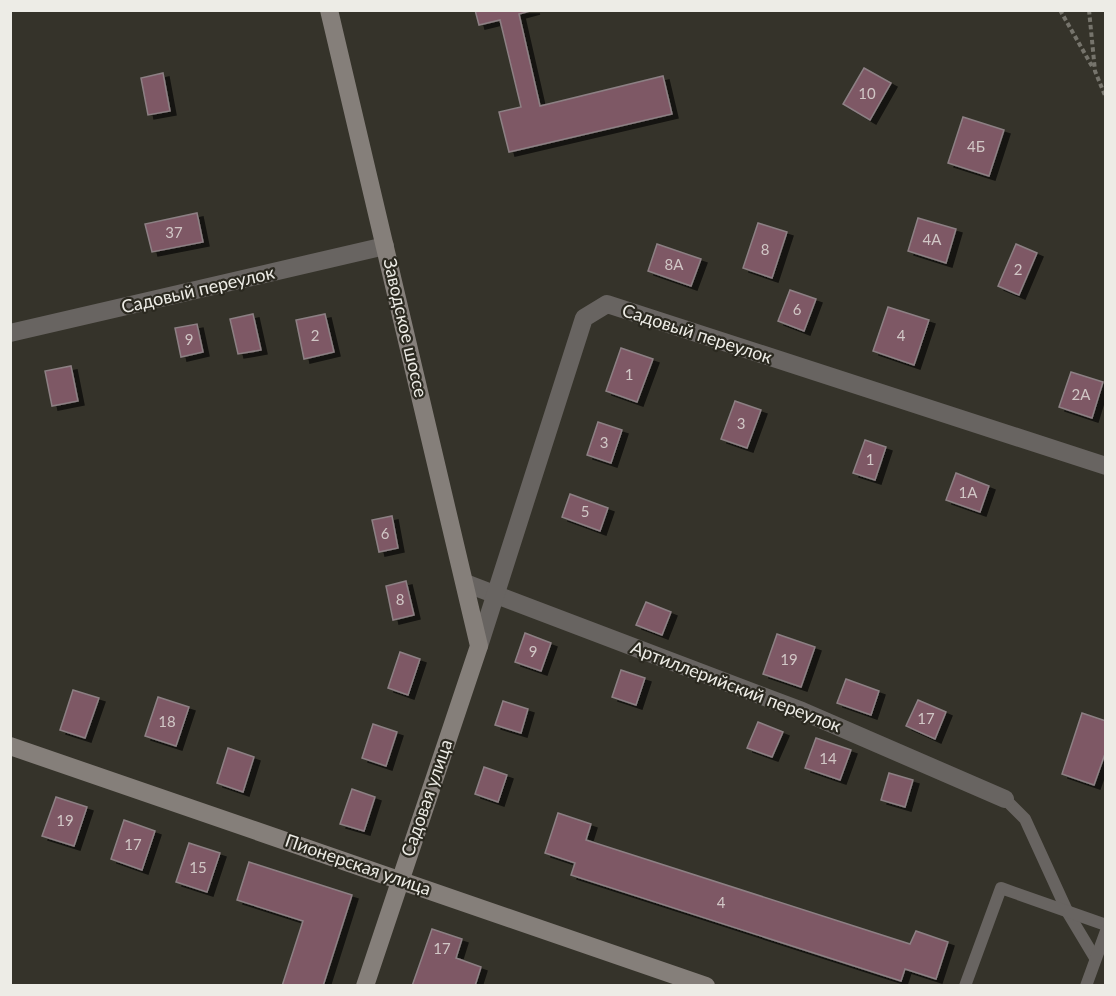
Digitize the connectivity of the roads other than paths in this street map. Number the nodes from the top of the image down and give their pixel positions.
1 (329, 10) edge
2 (385, 246) junction
3 (10, 333) edge
4 (1106, 466) edge
5 (465, 583) junction
6 (494, 594) junction
7 (478, 646) junction
8 (10, 746) edge
9 (1005, 799) joint
10 (400, 879) junction
11 (1068, 913) junction
12 (1106, 926) edge
13 (1106, 931) edge
14 (1095, 958) junction
15 (365, 986) edge
16 (706, 986) edge
17 (965, 986) edge
18 (1086, 986) edge

1 - 2 street, Заводское шоссе
2 - 3 street, Садовый переулок
2 - 5 street, Заводское шоссе
4 - 6 street, Садовый переулок
5 - 6 street, Артиллерийский переулок
5 - 7 street, Заводское шоссе
6 - 7 street, Садовый переулок
6 - 9 street, Артиллерийский переулок
7 - 10 street, Садовая улица
8 - 10 street, Пионерская улица
9 - 11 lane
10 - 15 street, Садовая улица
10 - 16 street, Пионерская улица
11 - 12 lane
11 - 14 lane
11 - 17 lane
13 - 14 lane
14 - 18 lane

